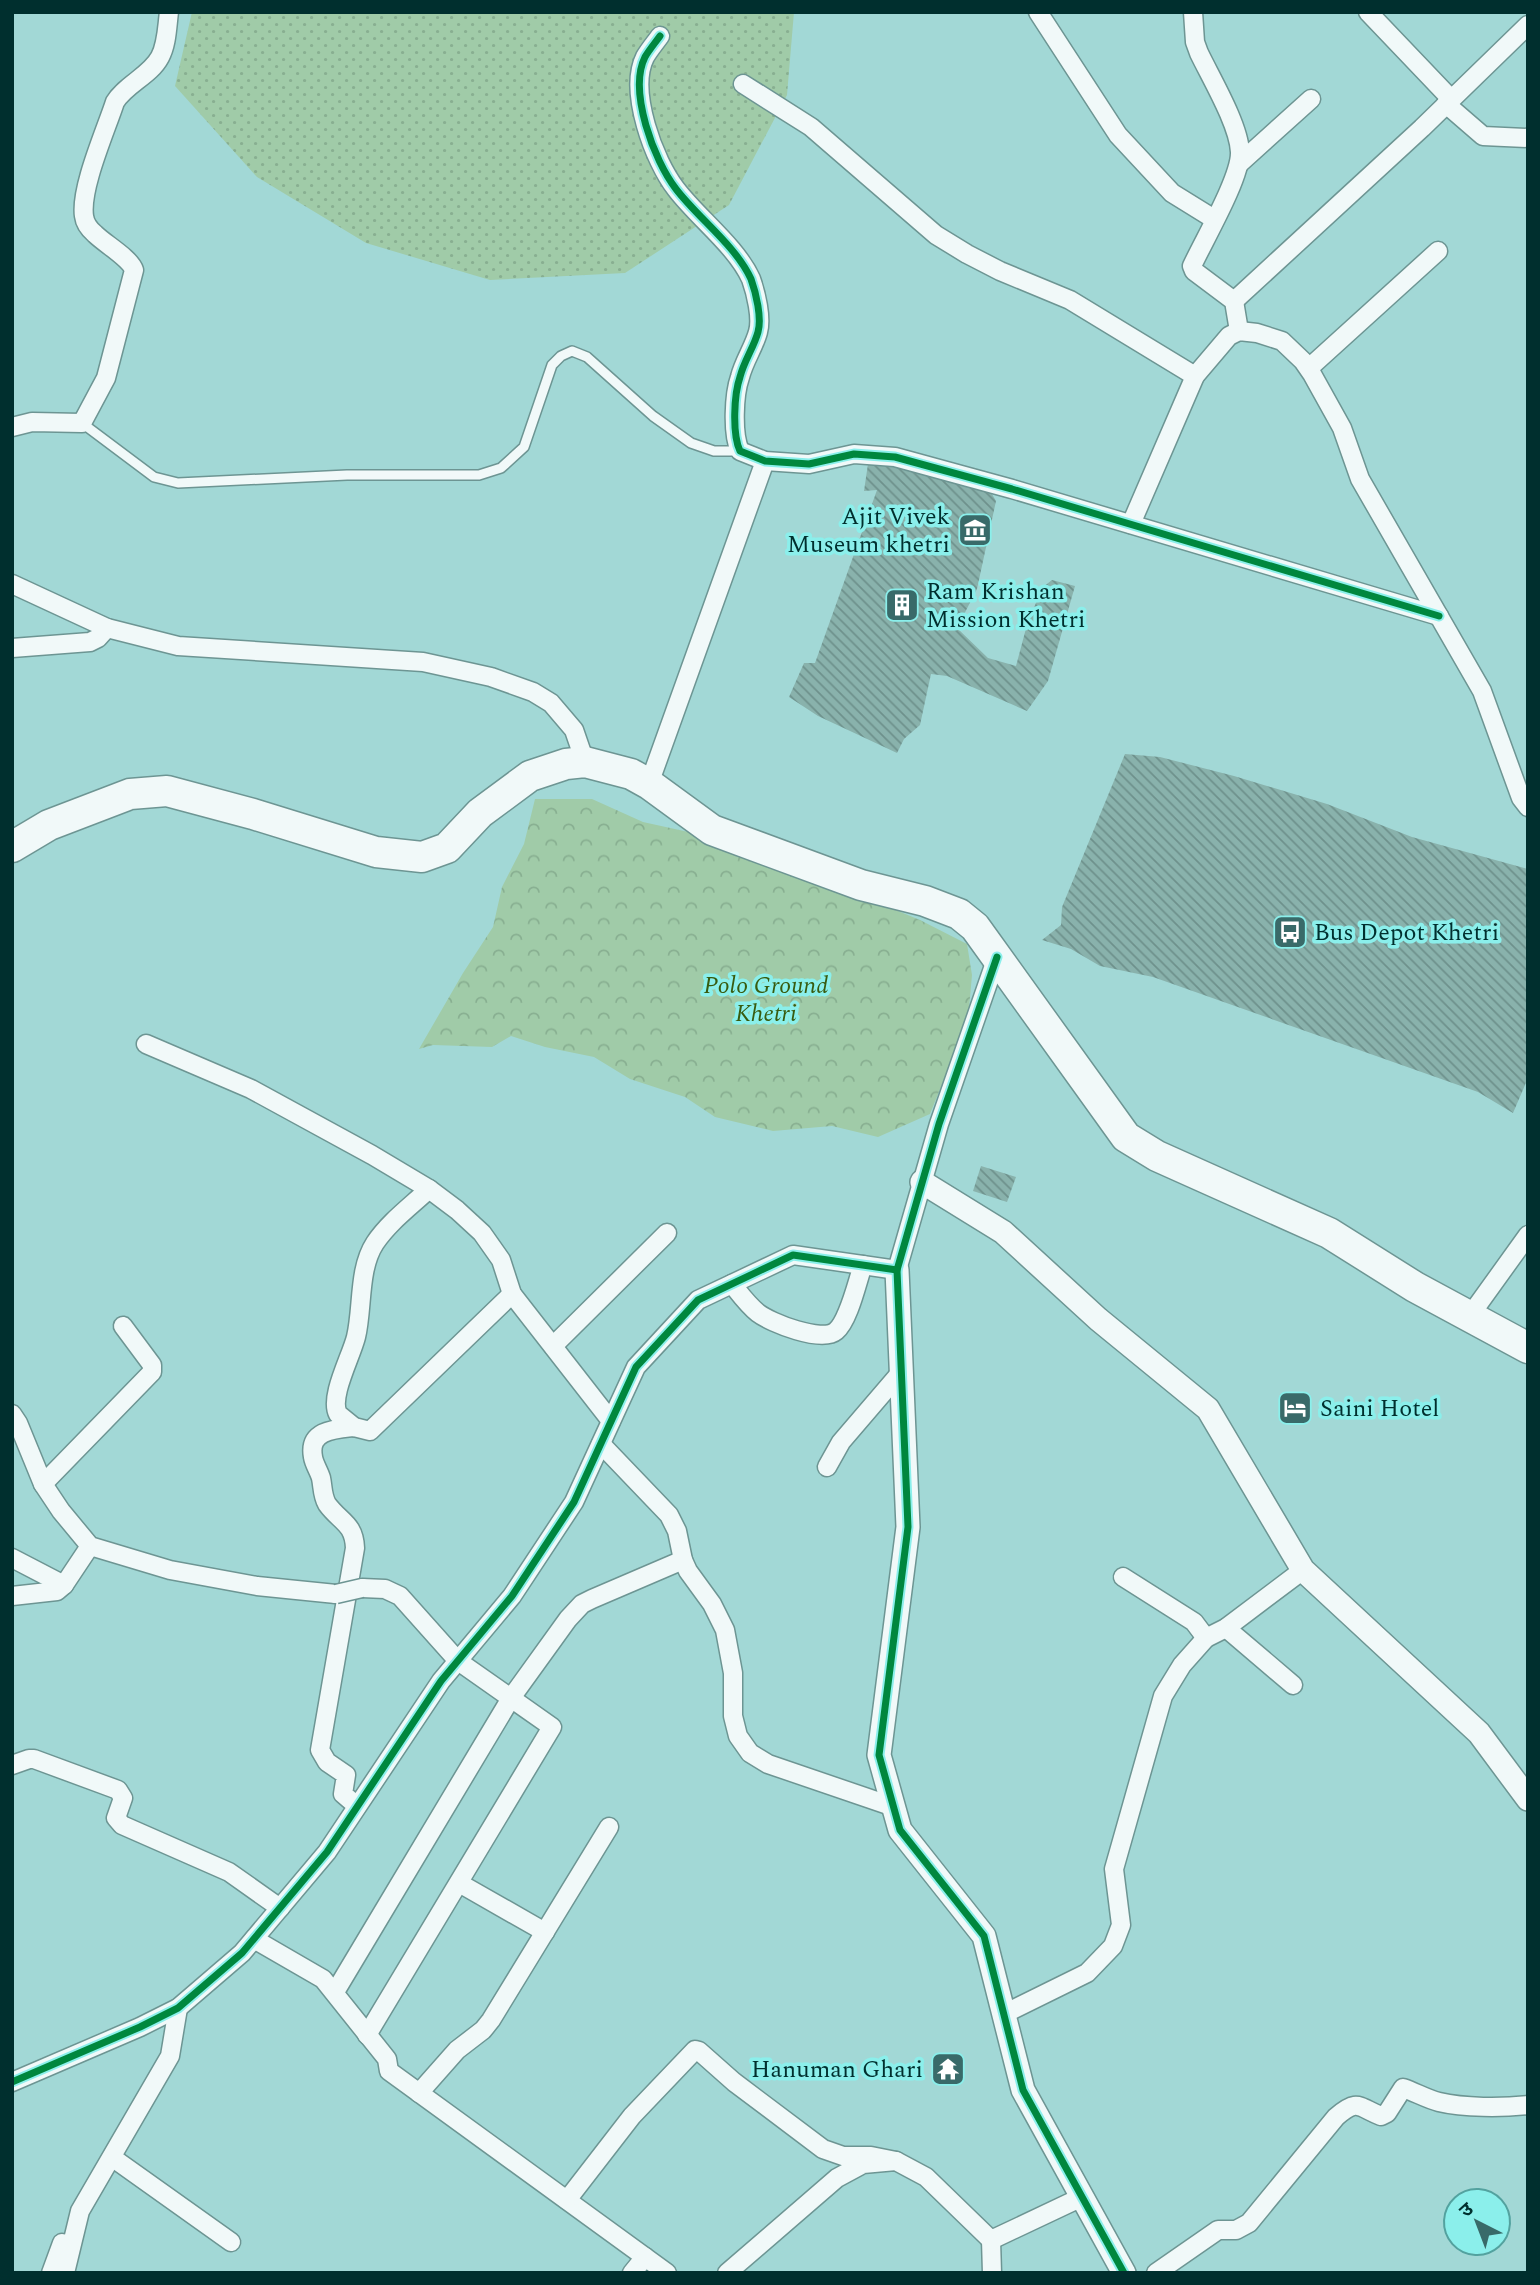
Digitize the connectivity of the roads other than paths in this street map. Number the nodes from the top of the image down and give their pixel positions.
1 (169, 12) edge
2 (1038, 12) edge
3 (1193, 12) edge
4 (1368, 12) edge
5 (1528, 25) edge
6 (660, 36) dead end
7 (743, 84) dead end
8 (1311, 99) dead end
9 (1449, 101) junction
10 (1528, 138) edge
11 (1240, 163) junction
12 (1214, 219) junction
13 (1438, 251) dead end
14 (1234, 301) junction
15 (1239, 331) junction
16 (1309, 368) junction
17 (1195, 376) junction
18 (82, 424) junction
19 (12, 427) edge
20 (740, 451) junction
21 (765, 461) junction
22 (1131, 524) junction
23 (12, 584) edge
24 (1439, 616) junction
25 (107, 628) junction
26 (12, 648) edge
27 (585, 762) junction
28 (649, 785) junction
29 (1528, 807) edge
30 (12, 847) edge
31 (997, 957) junction
32 (146, 1044) dead end
33 (922, 1182) junction
34 (429, 1189) junction
35 (667, 1233) dead end
36 (1528, 1236) edge
37 (863, 1265) junction
38 (897, 1270) junction
39 (732, 1284) junction
40 (512, 1294) junction
41 (1469, 1317) junction
42 (123, 1326) dead end
43 (553, 1346) junction
44 (1528, 1348) edge
45 (901, 1372) junction
46 (12, 1415) edge
47 (611, 1422) junction
48 (354, 1427) junction
49 (601, 1444) junction
50 (827, 1467) dead end
51 (44, 1484) junction
52 (90, 1546) junction
53 (12, 1558) edge
54 (682, 1560) junction
55 (1303, 1570) junction
56 (1123, 1577) dead end
57 (64, 1585) junction
58 (12, 1596) edge
59 (1226, 1628) junction
60 (1206, 1639) junction
61 (458, 1661) junction
62 (1293, 1685) dead end
63 (511, 1698) junction
64 (12, 1765) edge
65 (1528, 1799) edge
66 (357, 1807) junction
67 (894, 1807) junction
68 (609, 1827) dead end
69 (459, 1882) junction
70 (280, 1908) junction
71 (545, 1932) junction
72 (254, 1939) junction
73 (335, 1992) junction
74 (178, 2007) junction
75 (1004, 2014) junction
76 (367, 2035) junction
77 (12, 2082) edge
78 (419, 2093) junction
79 (1528, 2105) edge
80 (113, 2158) junction
81 (896, 2161) junction
82 (1082, 2197) junction
83 (567, 2200) junction
84 (80, 2211) junction
85 (991, 2240) junction
86 (231, 2242) dead end
87 (645, 2257) junction
88 (51, 2273) edge
89 (65, 2273) edge
90 (632, 2273) edge
91 (667, 2273) edge
92 (727, 2273) edge
93 (992, 2273) edge
94 (1124, 2273) edge
95 (1156, 2273) edge

1 - 18 street
2 - 12 street
3 - 11 street
4 - 9 street
5 - 9 street
6 - 20 street
7 - 17 street
8 - 11 street
9 - 10 street
9 - 14 street
11 - 12 street
12 - 14 street
13 - 16 street
14 - 15 street
15 - 16 street
15 - 17 street
16 - 24 street
17 - 22 street
18 - 19 street
18 - 20 lane
20 - 21 street
21 - 22 street
21 - 28 street
22 - 24 street
23 - 25 street
24 - 29 street
25 - 26 street
25 - 27 street
27 - 28 main road
27 - 30 main road
28 - 31 main road
31 - 33 street
31 - 41 main road
32 - 34 street
33 - 38 street
33 - 55 street
34 - 40 street
34 - 48 street
35 - 43 street
36 - 41 street
37 - 38 street
37 - 39 street
37 - 39 street
38 - 45 street
39 - 47 street
40 - 43 street
40 - 48 street
41 - 44 main road
42 - 51 street
43 - 47 street
45 - 50 street
45 - 67 street
46 - 51 street
47 - 49 street
48 - 66 street
49 - 54 street
49 - 61 street
51 - 52 street
52 - 57 street
52 - 61 street, bridge
53 - 57 street
54 - 63 street
54 - 67 street
55 - 59 street
55 - 65 street
56 - 60 street
57 - 58 street
59 - 60 street
59 - 62 street
60 - 75 street
61 - 63 street
61 - 66 street
63 - 69 street
63 - 73 street
64 - 70 street
66 - 70 street
67 - 75 street
68 - 71 street
69 - 71 street
69 - 76 street
70 - 72 street
71 - 78 street
72 - 73 street
72 - 74 street
73 - 76 street
74 - 77 street
74 - 80 street
75 - 82 street
76 - 78 street
78 - 83 street
79 - 95 street
80 - 84 street
80 - 86 street
81 - 83 street
81 - 85 street
81 - 92 street
82 - 85 street
82 - 94 street
83 - 87 street
84 - 88 street
84 - 89 street
85 - 93 street
87 - 90 street
87 - 91 street

